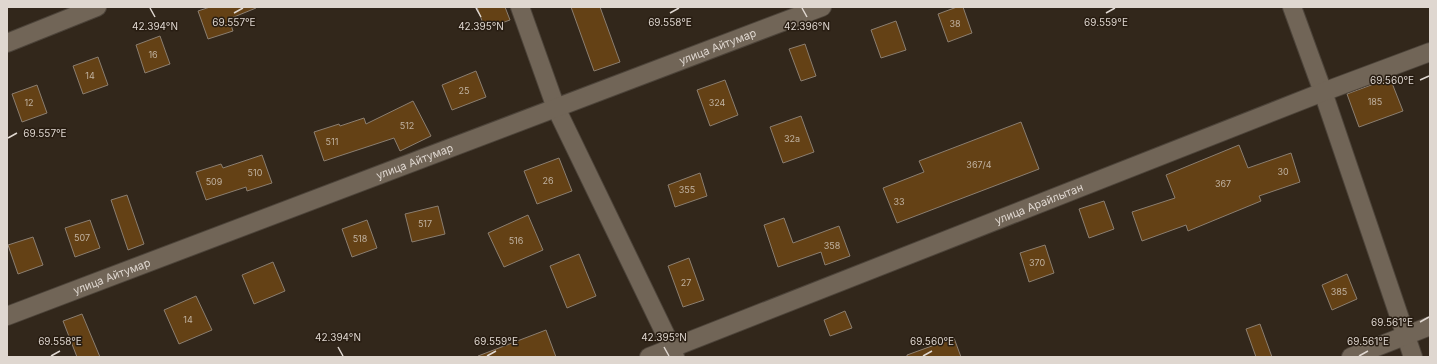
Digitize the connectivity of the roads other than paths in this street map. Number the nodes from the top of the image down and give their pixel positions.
1 (97, 7) edge
2 (520, 7) edge
3 (822, 7) edge
4 (1292, 7) edge
5 (7, 43) edge
6 (1430, 52) edge
7 (1323, 92) junction
8 (556, 108) junction
9 (7, 316) edge
10 (1430, 326) edge
11 (1406, 336) junction
12 (674, 353) edge
13 (649, 357) edge
14 (1351, 357) edge
15 (1413, 357) edge

1 - 5 street
2 - 8 street
3 - 8 street, улица Айтумар
4 - 7 street
6 - 7 street, улица Арайлытан
7 - 11 street
7 - 12 street, улица Арайлытан
8 - 9 street, улица Айтумар
8 - 12 street
10 - 11 street
11 - 14 street
11 - 15 street
12 - 13 street, улица Арайлытан

